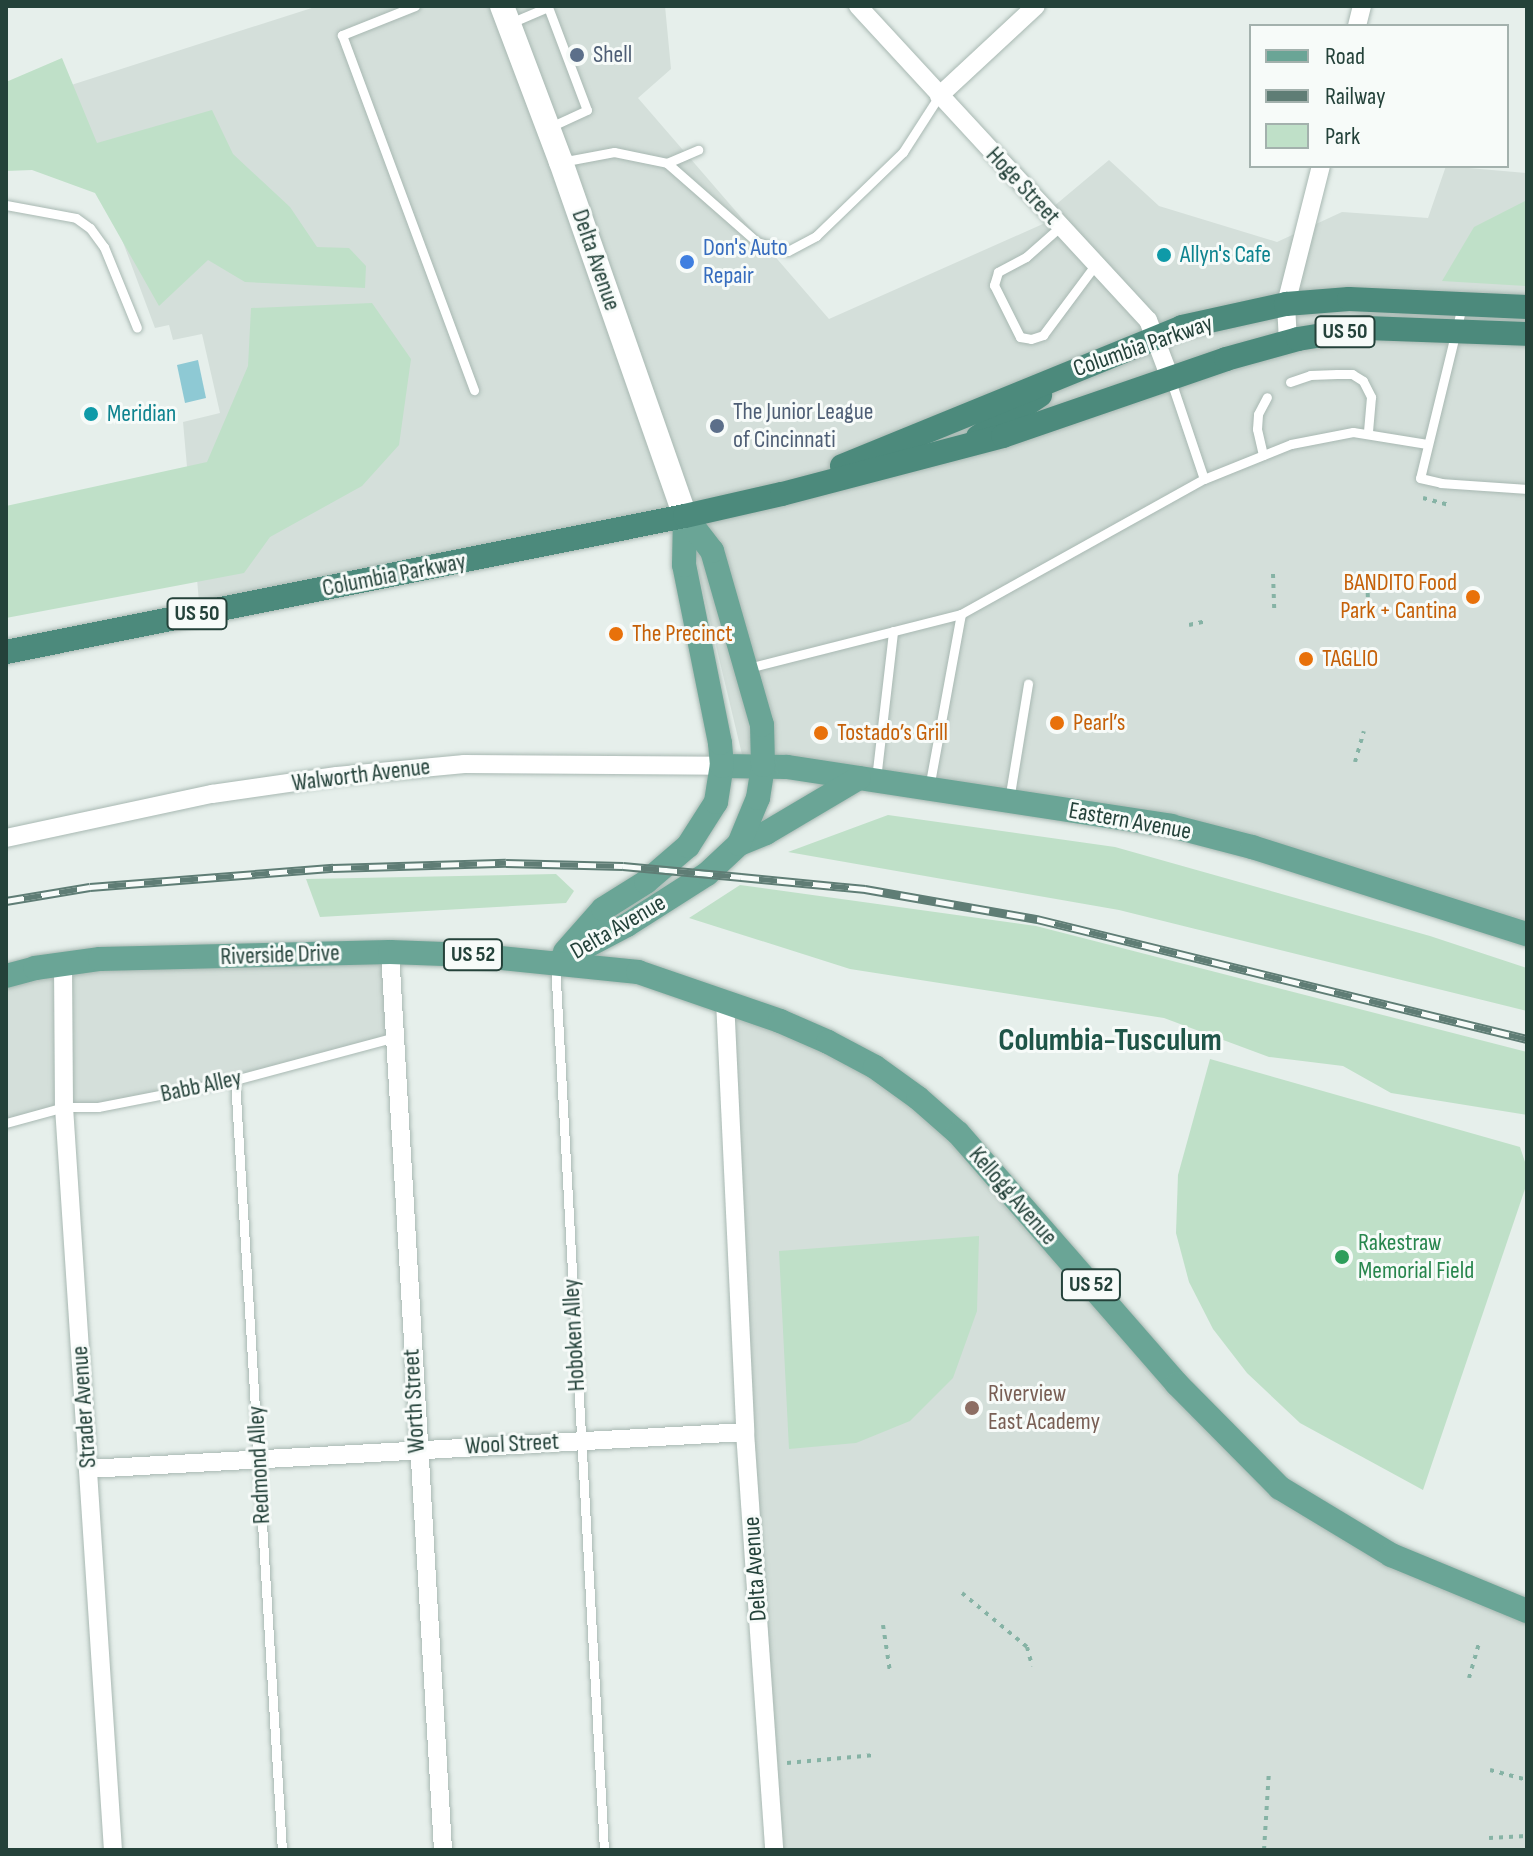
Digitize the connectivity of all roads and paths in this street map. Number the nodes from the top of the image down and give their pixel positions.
1 (415, 6) edge
2 (858, 6) edge
3 (1036, 6) edge
4 (548, 7) edge
5 (505, 15) edge
6 (939, 96) junction
7 (548, 128) junction
8 (698, 150) dead end
9 (561, 162) junction
10 (667, 163) junction
11 (1320, 168) edge
12 (6, 205) edge
13 (1061, 226) junction
14 (1096, 264) junction
15 (1286, 304) junction
16 (1463, 304) junction
17 (1527, 307) edge
18 (137, 328) dead end
19 (1456, 332) junction
20 (1527, 334) edge
21 (1156, 338) junction
22 (1288, 342) junction
23 (1170, 378) junction
24 (1290, 382) dead end
25 (474, 390) dead end
26 (1267, 397) dead end
27 (1368, 433) junction
28 (1427, 444) junction
29 (966, 446) junction
30 (1263, 455) junction
31 (1204, 479) junction
32 (1527, 489) edge
33 (782, 494) junction
34 (1423, 498) dead end
35 (1449, 505) dead end
36 (685, 516) junction
37 (1367, 573) dead end
38 (1273, 574) dead end
39 (1368, 606) dead end
40 (1274, 612) dead end
41 (961, 614) junction
42 (1207, 621) dead end
43 (1189, 625) dead end
44 (893, 631) junction
45 (6, 652) edge
46 (745, 669) junction
47 (1028, 684) dead end
48 (1364, 731) dead end
49 (1355, 762) dead end
50 (763, 765) junction
51 (722, 766) junction
52 (867, 779) junction
53 (929, 788) junction
54 (1009, 800) junction
55 (6, 838) edge
56 (739, 844) junction
57 (1527, 934) edge
58 (390, 952) junction
59 (555, 963) junction
60 (63, 964) junction
61 (6, 976) edge
62 (725, 1000) junction
63 (395, 1037) junction
64 (235, 1080) junction
65 (64, 1107) junction
66 (6, 1123) edge
67 (745, 1432) junction
68 (584, 1439) junction
69 (417, 1449) junction
70 (259, 1458) junction
71 (88, 1469) junction
72 (962, 1593) dead end
73 (1527, 1611) edge
74 (883, 1625) dead end
75 (1479, 1644) dead end
76 (1032, 1666) dead end
77 (890, 1672) dead end
78 (1469, 1678) dead end
79 (875, 1755) dead end
80 (768, 1764) junction
81 (1490, 1770) dead end
82 (1269, 1771) dead end
83 (1527, 1780) edge
84 (1527, 1836) edge
85 (1489, 1838) dead end
86 (113, 1850) edge
87 (282, 1850) edge
88 (443, 1850) edge
89 (604, 1850) edge
90 (774, 1850) edge
91 (1264, 1850) edge

1 - 25 lane
2 - 6 street, Hoge Street
3 - 6 street
4 - 5 lane
4 - 7 lane
5 - 7 main road, Delta Avenue
6 - 10 lane
6 - 13 street, Hoge Street
7 - 9 main road, Delta Avenue
8 - 10 lane
9 - 10 lane
9 - 36 main road, Delta Avenue
11 - 15 street
12 - 18 lane
13 - 14 street, Hoge Street
13 - 14 lane
14 - 21 street, Hoge Street
15 - 16 highway, Columbia Parkway / US 50
15 - 21 highway, Columbia Parkway / US 50
15 - 22 street
16 - 17 highway, Columbia Parkway / US 50
16 - 19 lane
19 - 20 highway, Columbia Parkway / US 50
19 - 22 highway, Columbia Parkway / US 50
19 - 28 lane
21 - 23 street, Hoge Street
21 - 29 highway
21 - 33 highway, Columbia Parkway / US 50
22 - 23 highway, Columbia Parkway / US 50
23 - 29 highway, Columbia Parkway / US 50
23 - 31 lane
24 - 27 lane
26 - 30 lane
27 - 28 lane
27 - 30 lane
28 - 32 lane
29 - 33 highway, Columbia Parkway / US 50
30 - 31 lane
31 - 41 lane
33 - 36 highway, Columbia Parkway / US 50
34 - 35 path
36 - 45 highway, Columbia Parkway / US 50
36 - 46 main road, Delta Avenue
36 - 51 main road, Delta Avenue
37 - 39 path
38 - 40 path
41 - 44 lane
41 - 53 lane
42 - 43 path
44 - 46 lane
44 - 52 lane
46 - 50 main road, Delta Avenue
47 - 54 lane
48 - 49 path
50 - 51 main road, Eastern Avenue
50 - 52 main road, Eastern Avenue
50 - 56 main road, Delta Avenue
51 - 55 street, Walworth Avenue
51 - 59 main road, Delta Avenue
52 - 53 main road, Eastern Avenue
52 - 56 main road
53 - 54 main road, Eastern Avenue
54 - 57 main road, Eastern Avenue
56 - 59 main road, Delta Avenue
58 - 59 main road, Riverside Drive / US 52
58 - 60 main road, Riverside Drive / US 52
58 - 63 street, Worth Street
59 - 62 main road, Kellogg Avenue / US 52
59 - 68 lane, Hoboken Alley
60 - 61 main road, Riverside Drive / US 52
60 - 65 street, Strader Avenue
62 - 67 street, Delta Avenue
62 - 73 main road, Kellogg Avenue / US 52
63 - 64 lane, Babb Alley
63 - 69 street, Worth Street
64 - 65 lane, Babb Alley
64 - 70 lane, Redmond Alley
65 - 66 lane, Babb Alley
65 - 71 street, Strader Avenue
67 - 68 street, Wool Street
67 - 80 street, Delta Avenue
68 - 69 street, Wool Street
68 - 89 lane, Hoboken Alley
69 - 70 street, Wool Street
69 - 88 street, Worth Street
70 - 71 street, Wool Street
70 - 87 lane, Redmond Alley
71 - 86 street, Strader Avenue
72 - 76 path
74 - 77 path
75 - 78 path
79 - 80 path
80 - 90 street, Delta Avenue
81 - 83 path
82 - 91 path
84 - 85 path

